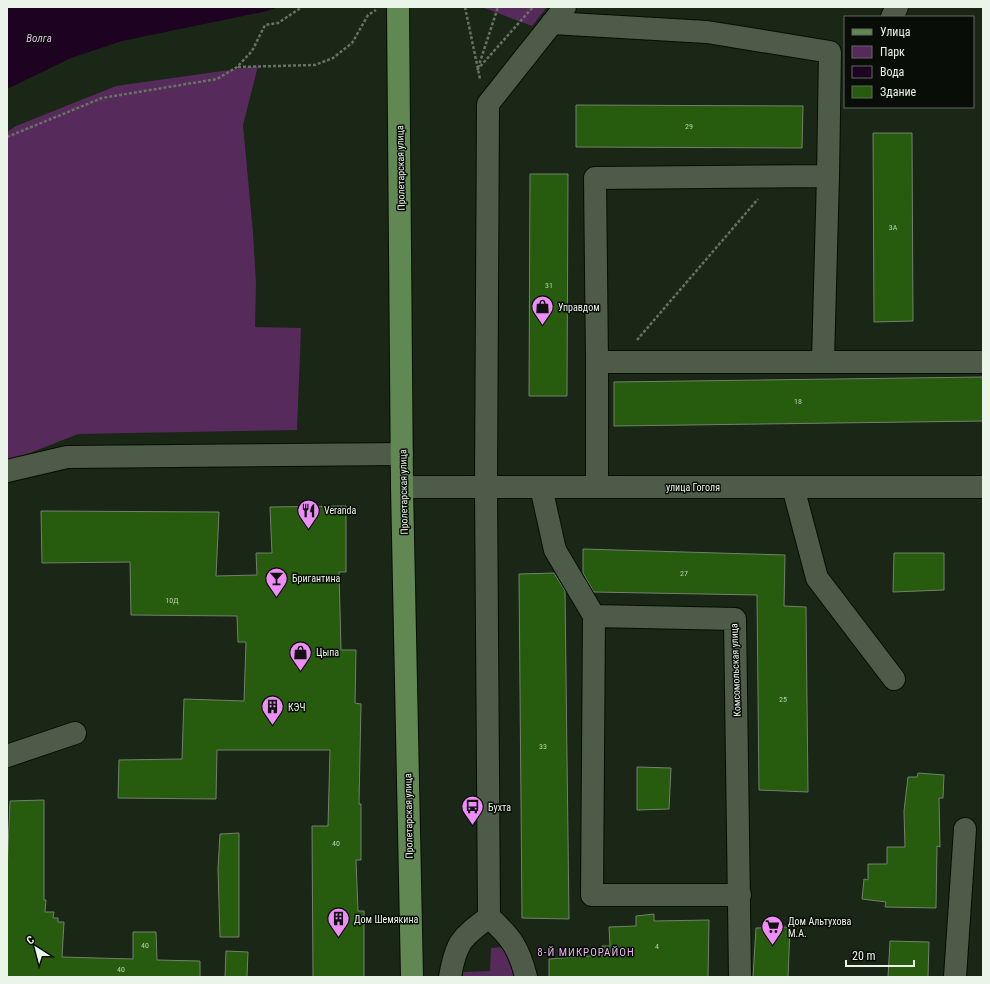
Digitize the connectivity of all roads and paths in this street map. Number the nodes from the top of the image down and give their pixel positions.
1 (302, 7) edge
2 (381, 7) edge
3 (398, 7) edge
4 (465, 7) edge
5 (498, 7) edge
6 (533, 7) edge
7 (897, 7) edge
8 (558, 15) edge
9 (892, 16) edge
10 (837, 51) edge
11 (237, 67) junction
12 (477, 70) junction
13 (7, 137) edge
14 (778, 176) junction
15 (828, 176) junction
16 (824, 360) junction
17 (619, 361) junction
18 (597, 362) junction
19 (983, 362) edge
20 (402, 454) junction
21 (7, 472) edge
22 (402, 487) junction
23 (486, 487) junction
24 (542, 487) junction
25 (597, 487) junction
26 (793, 487) junction
27 (983, 487) edge
28 (594, 616) junction
29 (894, 679) dead end
30 (75, 733) dead end
31 (7, 756) edge
32 (965, 829) dead end
33 (740, 895) junction
34 (489, 918) junction
35 (412, 977) edge
36 (450, 977) edge
37 (526, 977) edge
38 (740, 977) edge
39 (955, 977) edge

1 - 11 path
2 - 11 path
3 - 20 main road, Пролетарская улица
4 - 12 path
5 - 12 path
6 - 12 path
7 - 9 street
8 - 10 street
8 - 23 street
10 - 15 street
11 - 13 path
14 - 15 street
14 - 17 path
14 - 18 street
15 - 16 street
16 - 17 street
16 - 19 street
17 - 18 street
18 - 25 street
20 - 21 street
20 - 22 main road, Пролетарская улица
22 - 23 street, улица Гоголя
22 - 35 main road, Пролетарская улица
23 - 24 street, улица Гоголя
23 - 34 street
24 - 25 street, улица Гоголя
24 - 28 street
25 - 26 street, улица Гоголя
26 - 27 street, улица Гоголя
26 - 29 street
28 - 33 street, Комсомольская улица
28 - 33 street
30 - 31 street
32 - 39 street
33 - 38 street, Комсомольская улица
34 - 36 street
34 - 37 street

